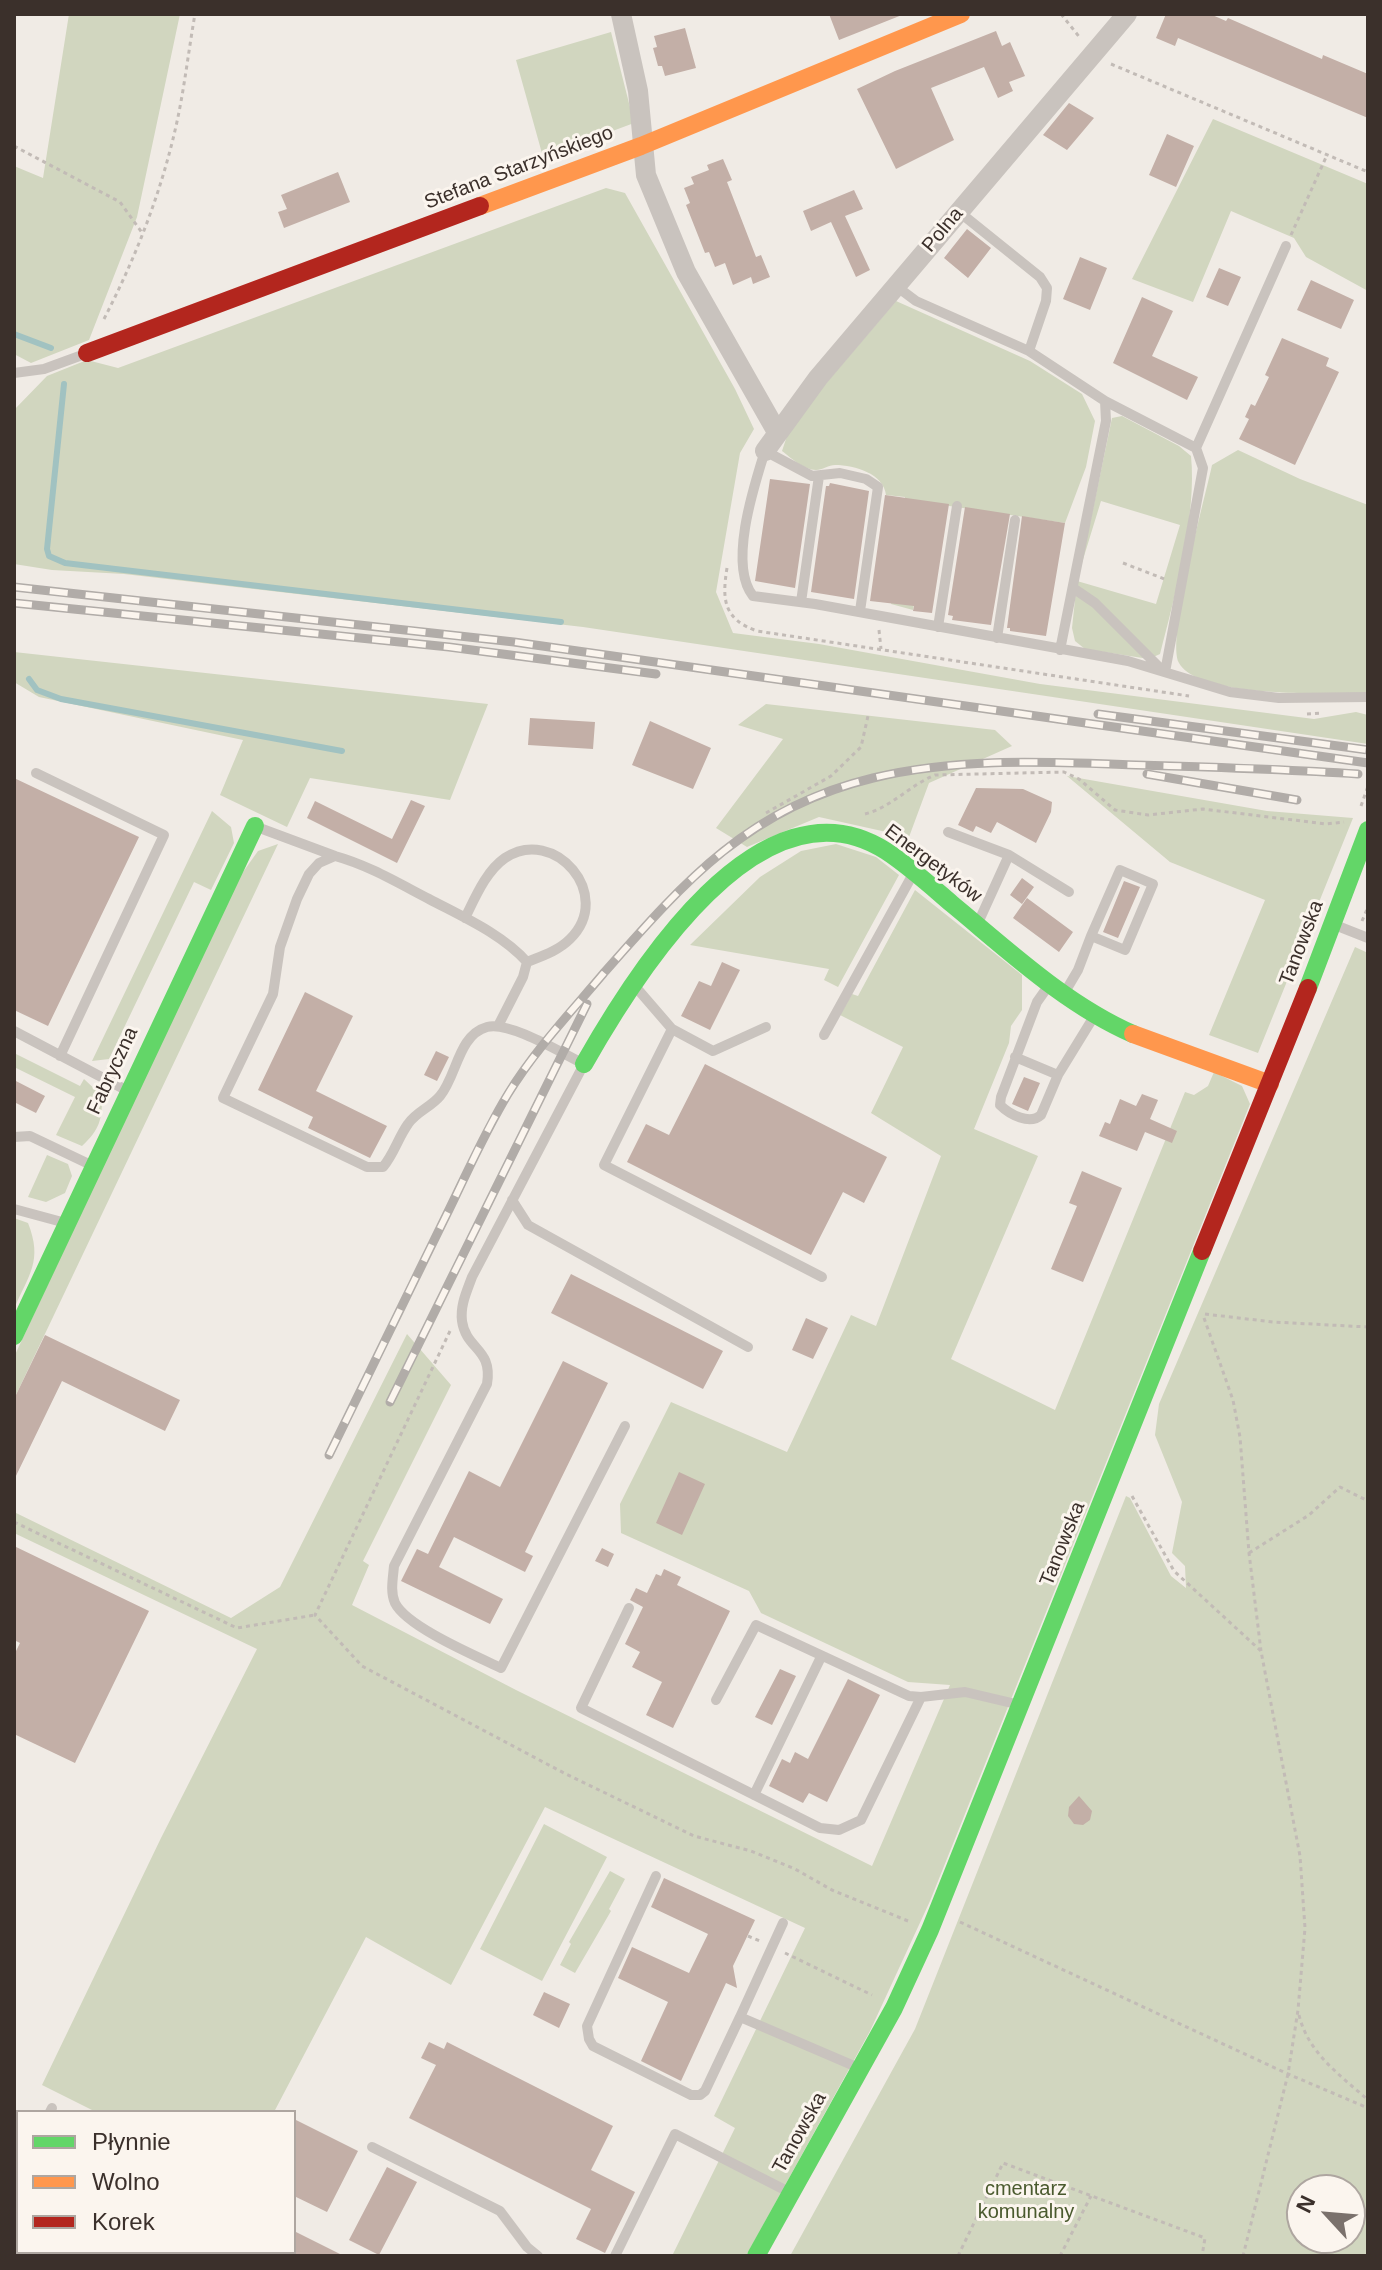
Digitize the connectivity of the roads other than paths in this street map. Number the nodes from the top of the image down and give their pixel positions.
1 (621, 14) edge
2 (961, 14) edge
3 (1127, 14) edge
4 (641, 146) junction
5 (958, 211) junction
6 (1286, 246) road end
7 (896, 286) junction
8 (1029, 351) junction
9 (87, 353) joint
10 (14, 373) edge
11 (1105, 401) junction
12 (777, 432) junction
13 (1196, 448) junction
14 (765, 451) junction
15 (819, 476) junction
16 (957, 506) dead end
17 (1015, 520) dead end
18 (1073, 588) junction
19 (801, 602) junction
20 (860, 611) junction
21 (938, 627) junction
22 (997, 638) junction
23 (1060, 650) junction
24 (1165, 672) junction
25 (1368, 697) edge
26 (36, 773) dead end
27 (255, 826) joint
28 (1362, 826) edge
29 (948, 832) dead end
30 (1009, 855) junction
31 (335, 856) junction
32 (914, 872) junction
33 (1069, 892) dead end
34 (465, 918) junction
35 (1333, 924) junction
36 (977, 925) junction
37 (1091, 936) junction
38 (1368, 938) edge
39 (527, 962) junction
40 (632, 983) junction
41 (1057, 988) junction
42 (1096, 1014) junction
43 (498, 1026) junction
44 (766, 1027) dead end
45 (672, 1029) junction
46 (14, 1031) edge
47 (824, 1035) dead end
48 (60, 1056) junction
49 (1015, 1057) junction
50 (584, 1064) junction
51 (1058, 1075) junction
52 (1270, 1084) junction
53 (128, 1091) junction
54 (14, 1137) edge
55 (93, 1166) junction
56 (512, 1200) junction
57 (14, 1209) edge
58 (66, 1222) junction
59 (822, 1277) dead end
60 (14, 1336) edge
61 (748, 1347) dead end
62 (625, 1426) dead end
63 (629, 1608) dead end
64 (821, 1657) junction
65 (921, 1697) junction
66 (716, 1700) dead end
67 (1022, 1706) junction
68 (754, 1795) junction
69 (656, 1876) dead end
70 (783, 1923) dead end
71 (740, 2017) junction
72 (861, 2068) junction
73 (372, 2147) dead end
74 (792, 2193) junction
75 (538, 2256) edge
76 (615, 2256) edge
77 (756, 2256) edge

1 - 4 street
2 - 4 street, Stefana Starzyńskiego
3 - 5 street, Polna
4 - 9 street, Stefana Starzyńskiego
4 - 12 street
5 - 7 street, Polna
5 - 8 lane
6 - 13 lane
7 - 8 lane
7 - 12 street, Polna
8 - 11 lane
9 - 10 lane
11 - 13 lane
11 - 18 lane
12 - 14 street, Polna
13 - 24 lane
14 - 15 lane
14 - 19 lane
15 - 19 lane
15 - 20 lane
16 - 21 lane
17 - 22 lane
18 - 23 lane
18 - 24 lane
19 - 20 lane
20 - 21 lane
21 - 22 lane
22 - 23 lane
23 - 24 lane
24 - 25 lane
26 - 48 lane
27 - 31 lane
27 - 53 street, Fabryczna
28 - 35 street, Tanowska
29 - 30 lane
30 - 33 lane
30 - 36 lane
31 - 34 lane
31 - 43 lane
32 - 36 street, Energetyków
32 - 40 street, Energetyków
32 - 47 lane
34 - 39 lane
34 - 39 lane
35 - 38 lane
35 - 52 street, Tanowska
36 - 41 street, Energetyków
37 - 37 lane
37 - 41 lane
39 - 43 lane
40 - 45 lane
40 - 50 street, Energetyków
41 - 42 street, Energetyków
41 - 49 lane
42 - 51 lane
42 - 52 street, Energetyków
43 - 50 lane
44 - 45 lane
45 - 59 lane
46 - 48 lane
48 - 53 lane
49 - 51 lane
49 - 51 lane
50 - 56 lane
52 - 67 street, Tanowska
53 - 55 street, Fabryczna
54 - 55 lane
55 - 58 street, Fabryczna
56 - 61 lane
56 - 62 lane
57 - 58 lane
58 - 60 street, Fabryczna
63 - 68 lane
64 - 65 lane
64 - 66 lane
64 - 68 lane
65 - 67 lane
65 - 68 lane
67 - 72 street, Tanowska
69 - 71 lane
70 - 71 lane
71 - 72 lane
72 - 74 street, Tanowska
73 - 75 lane
74 - 76 lane
74 - 77 street, Tanowska

